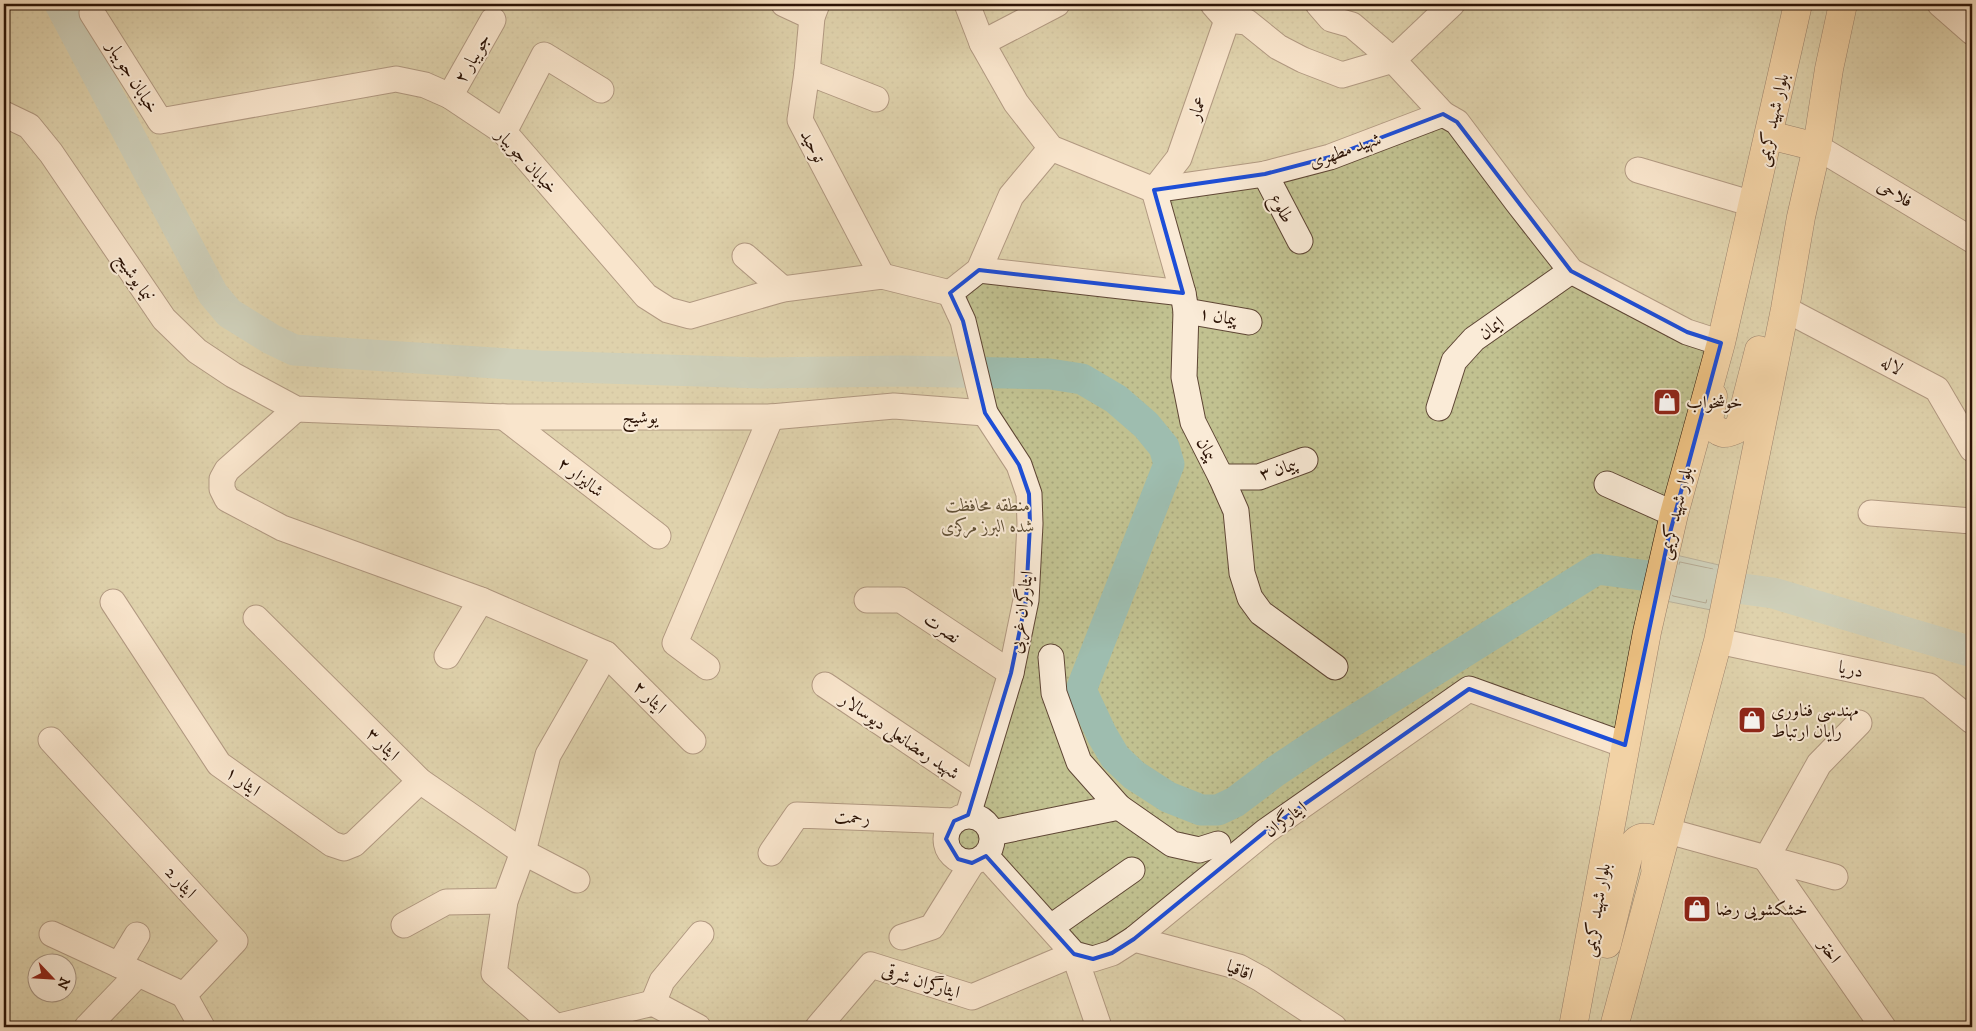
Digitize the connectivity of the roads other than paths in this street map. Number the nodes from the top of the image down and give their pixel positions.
1 (784, 4) edge
2 (967, 4) edge
3 (1058, 4) edge
4 (1318, 4) edge
5 (1791, 4) edge
6 (1798, 4) edge
7 (1843, 4) edge
8 (1851, 4) edge
9 (1940, 4) edge
10 (1448, 5) edge
11 (814, 10) edge
12 (1235, 12) edge
13 (92, 13) dead end
14 (493, 20) dead end
15 (1972, 32) edge
16 (982, 43) junction
17 (1393, 60) junction
18 (1785, 62) junction
19 (1829, 69) junction
20 (807, 72) junction
21 (601, 90) dead end
22 (450, 96) junction
23 (876, 99) dead end
24 (4, 114) edge
25 (1443, 114) junction
26 (504, 132) junction
27 (1769, 136) junction
28 (1817, 147) junction
29 (1051, 148) junction
30 (1638, 170) dead end
31 (1265, 174) junction
32 (1154, 190) junction
33 (1753, 204) junction
34 (1972, 240) edge
35 (1300, 241) dead end
36 (1795, 248) junction
37 (745, 256) dead end
38 (979, 270) junction
39 (1571, 271) junction
40 (882, 276) junction
41 (783, 290) junction
42 (950, 293) junction
43 (1184, 302) junction
44 (1785, 309) junction
45 (1249, 322) dead end
46 (1721, 343) junction
47 (983, 408) junction
48 (1439, 408) dead end
49 (296, 409) junction
50 (504, 417) junction
51 (772, 417) junction
52 (1972, 449) edge
53 (1305, 460) dead end
54 (1221, 477) junction
55 (1607, 484) dead end
56 (1871, 513) dead end
57 (1674, 514) junction
58 (1972, 521) edge
59 (658, 536) dead end
60 (481, 600) junction
61 (867, 600) dead end
62 (113, 602) dead end
63 (256, 618) dead end
64 (1718, 641) junction
65 (606, 654) junction
66 (447, 656) dead end
67 (1050, 657) dead end
68 (1335, 667) dead end
69 (707, 668) dead end
70 (1011, 673) junction
71 (825, 685) dead end
72 (1972, 721) edge
73 (1859, 723) dead end
74 (51, 740) dead end
75 (693, 741) dead end
76 (1625, 745) junction
77 (420, 781) junction
78 (975, 786) junction
79 (1119, 807) junction
80 (961, 818) junction
81 (1668, 831) junction
82 (1218, 844) dead end
83 (984, 850) junction
84 (523, 852) junction
85 (771, 853) dead end
86 (1766, 859) junction
87 (1132, 870) dead end
88 (1835, 877) dead end
89 (1654, 878) junction
90 (577, 880) dead end
91 (505, 901) junction
92 (404, 925) dead end
93 (1050, 927) junction
94 (52, 934) dead end
95 (701, 934) dead end
96 (137, 935) dead end
97 (902, 937) dead end
98 (1134, 939) junction
99 (1074, 954) junction
100 (129, 969) junction
101 (184, 994) junction
102 (1581, 994) junction
103 (654, 1003) junction
104 (87, 1027) edge
105 (202, 1027) edge
106 (698, 1027) edge
107 (818, 1027) edge
108 (1099, 1027) edge
109 (1334, 1027) edge
110 (1573, 1027) edge
111 (1614, 1027) edge
112 (1883, 1027) edge

1 - 11 street
2 - 16 street
3 - 16 street
4 - 17 street
5 - 18 street
6 - 18 main road, بلوار شهید کریمی
7 - 19 main road
8 - 19 main road
9 - 15 street
10 - 17 street
11 - 20 street, توحید
12 - 17 street
12 - 32 street, عمار
13 - 22 street, خیابان جویبار
14 - 22 street, جویبار ۲
16 - 29 street
17 - 25 street
18 - 27 main road, بلوار شهید کریمی
19 - 28 main road
20 - 23 street
20 - 40 street, توحید
21 - 26 street
22 - 26 street, خیابان جویبار
24 - 49 street, نیما یوشیج
25 - 31 street, شهید مطهری
25 - 39 street
26 - 41 street, خیابان جویبار
27 - 28 main road
27 - 33 main road, بلوار شهید کریمی
28 - 34 street, فلاحی
28 - 36 main road
29 - 32 street
29 - 38 street
30 - 33 street
31 - 32 street, شهید مطهری
31 - 35 street, طلوع
32 - 43 street, پیمان
33 - 46 main road, بلوار شهید کریمی
36 - 44 main road
36 - 46 main road
37 - 41 street
38 - 42 street
38 - 43 street, پیمان ۱
39 - 46 street
39 - 48 street, ایمان
40 - 41 street, خیابان جویبار
40 - 42 street, خیابان جویبار
42 - 47 street
43 - 45 street, پیمان ۱
43 - 54 street, پیمان
44 - 52 street, لاله
44 - 64 main road
46 - 57 main road, بلوار شهید کریمی
47 - 51 street, یوشیج
47 - 70 street, ایثارگران غربی
49 - 50 street, یوشیج
49 - 60 street
50 - 51 street, یوشیج
50 - 59 street, شالیزار ۲
51 - 69 street
53 - 54 street, پیمان ۳
54 - 68 street, پیمان
55 - 57 street
56 - 58 street
57 - 76 main road, بلوار شهید کریمی
60 - 65 street
60 - 66 street
61 - 70 street, نصرت
62 - 77 street, ایثار ۱
63 - 77 street, ایثار ۳
64 - 72 street, دریا
64 - 81 main road
65 - 75 street, ایثار ۲
65 - 84 street
67 - 79 street
70 - 78 street, ایثارگران غربی
71 - 78 street, شهید رمضانعلی دیوسالار
73 - 86 street
74 - 101 street, ایثار 2
76 - 98 street, ایثارگران
76 - 102 main road, بلوار شهید کریمی
77 - 84 street, ایثار ۳
78 - 80 street, ایثارگران غربی
79 - 82 street
79 - 83 street
80 - 83 street
80 - 83 street
80 - 85 street, رحمت
81 - 86 street
81 - 89 main road
83 - 93 street
83 - 97 street
84 - 90 street, ایثار ۳
84 - 91 street
86 - 88 street
86 - 112 street, اختر
87 - 93 street
89 - 102 main road
89 - 111 main road
91 - 92 street
91 - 103 street
93 - 99 street
94 - 100 street
95 - 103 street
96 - 100 street
98 - 99 street, ایثارگران
98 - 109 street, اقاقیا
99 - 107 street, ایثارگران شرقی
99 - 108 street
100 - 101 street
100 - 104 street
101 - 105 street
102 - 110 main road, بلوار شهید کریمی
103 - 106 street

